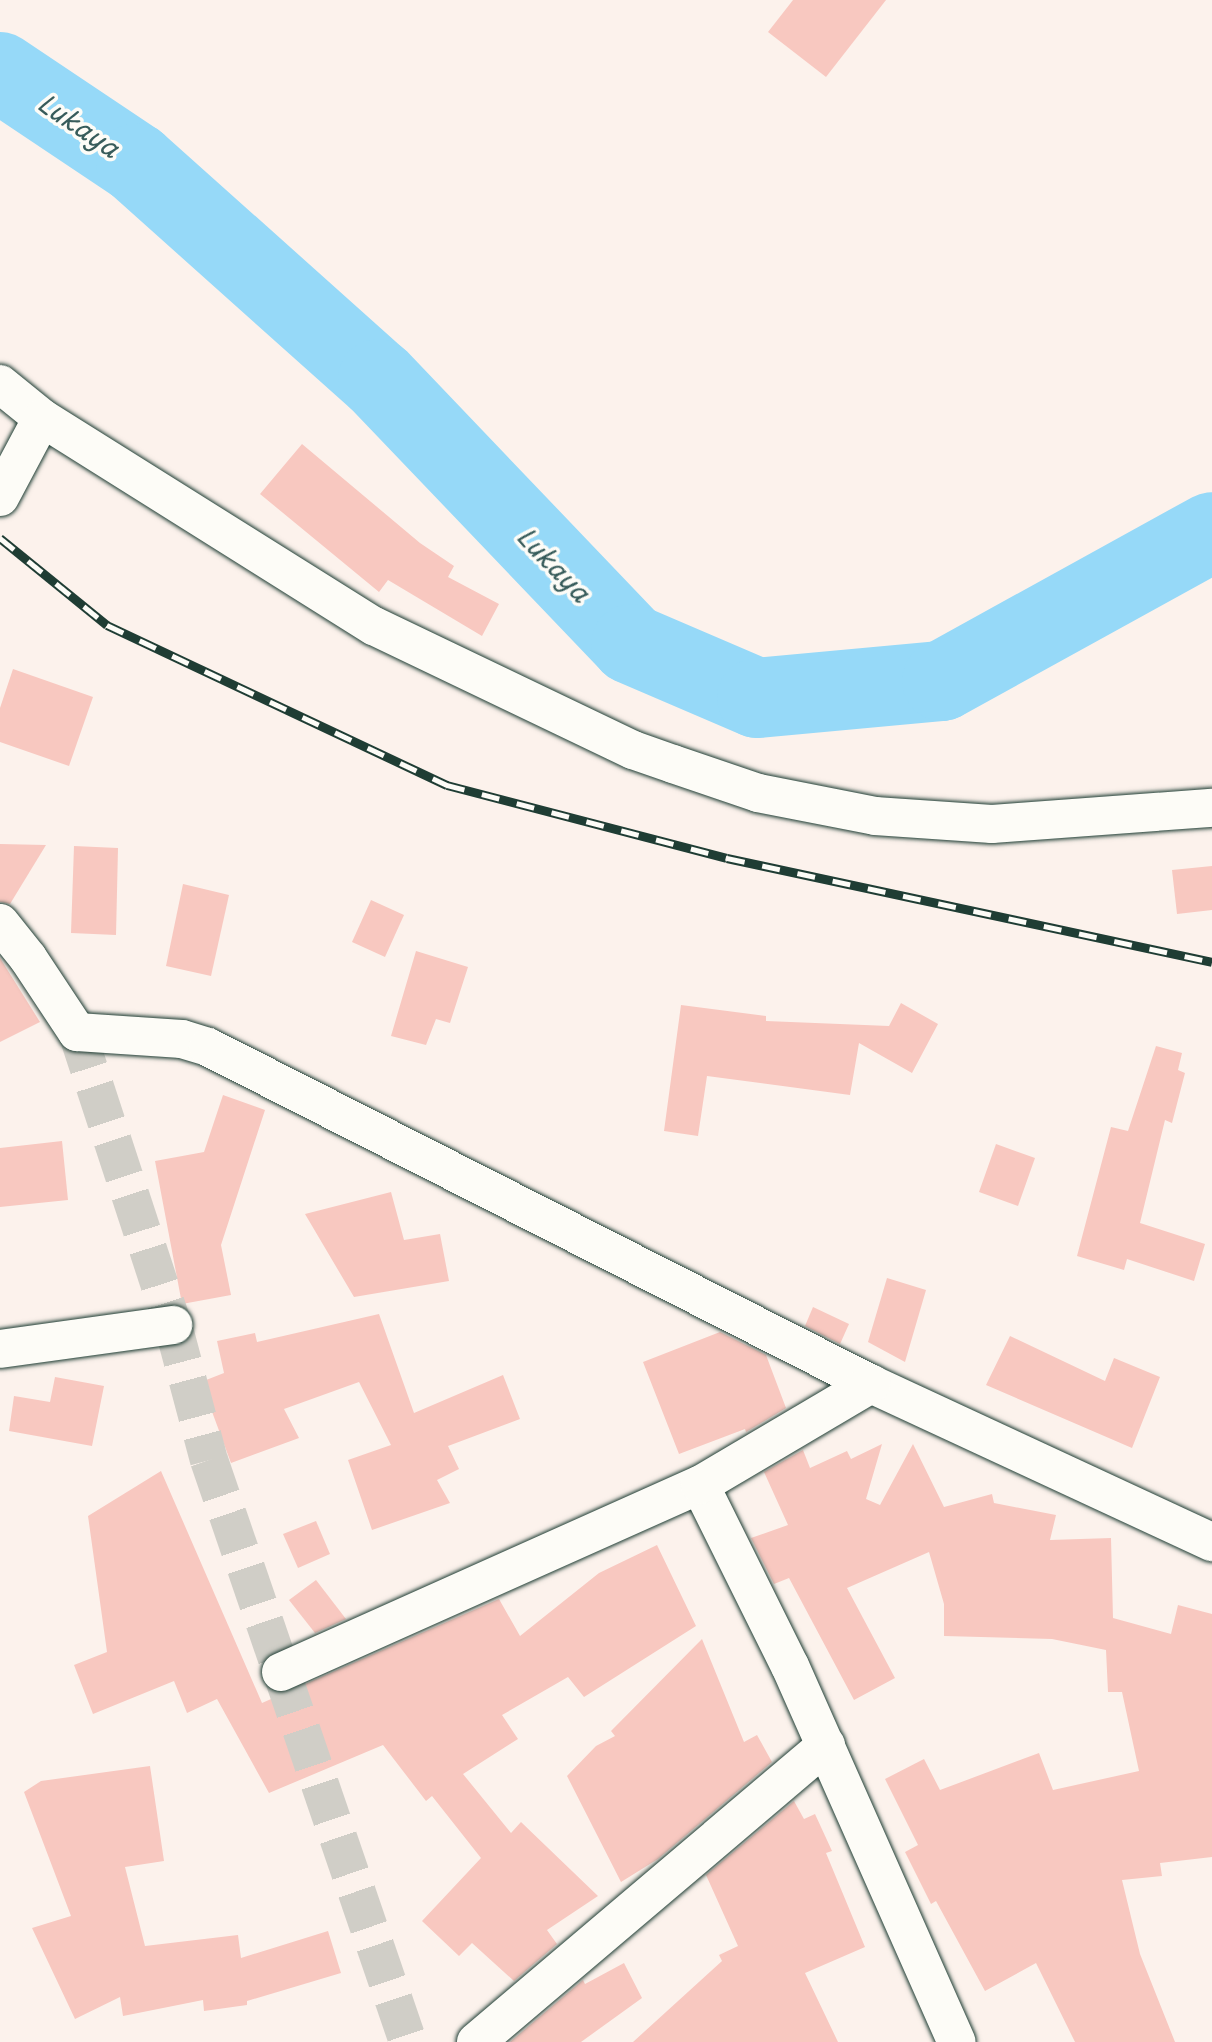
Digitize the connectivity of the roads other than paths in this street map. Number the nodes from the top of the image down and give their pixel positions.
1 (0, 384) edge
2 (42, 418) junction
3 (0, 497) edge
4 (1212, 808) edge
5 (0, 923) edge
6 (173, 1325) dead end
7 (0, 1349) edge
8 (871, 1384) junction
9 (700, 1485) junction
10 (1212, 1542) edge
11 (281, 1672) dead end
12 (826, 1745) junction
13 (476, 2042) edge
14 (957, 2042) edge

1 - 2 street
2 - 3 street
2 - 4 street
5 - 8 street
6 - 7 street
8 - 9 street
8 - 10 street
9 - 11 street
9 - 12 street
12 - 13 street
12 - 14 street

